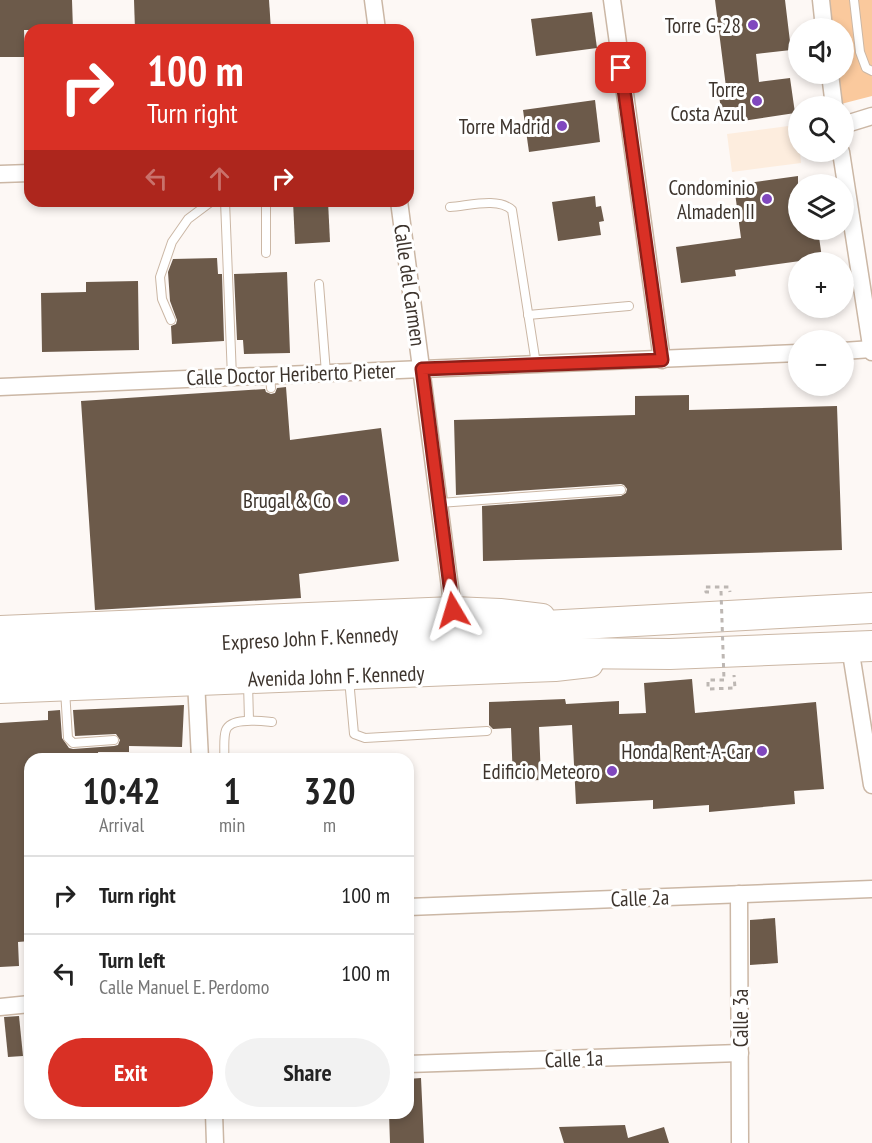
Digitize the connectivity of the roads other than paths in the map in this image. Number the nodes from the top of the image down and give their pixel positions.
1 (373, 0) edge
2 (612, 0) edge
3 (821, 0) edge
4 (854, 0) edge
5 (823, 18) edge
6 (376, 24) edge
7 (872, 70) edge
8 (872, 116) edge
9 (854, 121) edge
10 (843, 162) edge
11 (24, 172) edge
12 (0, 174) edge
13 (204, 207) edge
14 (225, 207) edge
15 (266, 207) edge
16 (400, 207) edge
17 (450, 207) dead end
18 (266, 253) dead end
19 (320, 284) dead end
20 (629, 306) dead end
21 (528, 315) junction
22 (171, 320) dead end
23 (220, 327) dead end
24 (230, 330) junction
25 (872, 350) edge
26 (854, 351) edge
27 (788, 354) edge
28 (662, 360) junction
29 (536, 364) junction
30 (422, 369) junction
31 (326, 373) junction
32 (232, 377) junction
33 (0, 387) edge
34 (621, 490) dead end
35 (439, 503) junction
36 (872, 608) edge
37 (454, 631) junction
38 (2, 636) edge
39 (861, 647) edge
40 (670, 654) junction
41 (349, 676) junction
42 (248, 679) junction
43 (196, 681) junction
44 (3, 684) edge
45 (65, 687) junction
46 (249, 720) junction
47 (272, 722) dead end
48 (487, 731) dead end
49 (114, 740) dead end
50 (200, 753) edge
51 (224, 753) edge
52 (872, 785) edge
53 (872, 889) edge
54 (739, 894) junction
55 (414, 907) edge
56 (24, 1005) edge
57 (0, 1007) edge
58 (740, 1053) junction
59 (414, 1064) edge
60 (214, 1119) edge
61 (215, 1143) edge
62 (740, 1143) edge

1 - 6 street
2 - 28 street
3 - 5 street
4 - 7 lane
8 - 9 street
10 - 25 street
11 - 12 street
13 - 22 lane
14 - 24 lane
15 - 18 lane
16 - 30 street, Calle del Carmen
17 - 21 lane
19 - 31 lane
20 - 21 lane
21 - 29 lane
23 - 24 lane
24 - 32 lane
25 - 26 street
27 - 28 street, Calle Doctor Heriberto Pieter
28 - 29 street, Calle Doctor Heriberto Pieter
29 - 30 street, Calle Doctor Heriberto Pieter
30 - 31 street, Calle Doctor Heriberto Pieter
30 - 35 street, Calle del Carmen
31 - 32 street, Calle Doctor Heriberto Pieter
32 - 33 street, Calle Doctor Heriberto Pieter
34 - 35 lane
35 - 37 street, Calle del Carmen
36 - 37 highway, Expreso John F. Kennedy
37 - 38 highway, Expreso John F. Kennedy
37 - 40 highway, Expreso John F. Kennedy
37 - 44 highway, Expreso John F. Kennedy
39 - 40 highway, Expreso John F. Kennedy
39 - 52 street
40 - 41 main road, Avenida John F. Kennedy
41 - 42 main road, Avenida John F. Kennedy
41 - 48 lane
42 - 43 main road, Avenida John F. Kennedy
42 - 46 lane
43 - 45 main road, Avenida John F. Kennedy
43 - 50 street
44 - 45 main road, Avenida John F. Kennedy
45 - 49 lane
46 - 47 lane
46 - 51 lane
53 - 54 street, Calle 2a
54 - 55 street, Calle 2a
54 - 58 street, Calle 3a
56 - 57 street
58 - 59 street, Calle 1a
58 - 62 street, Calle 3a
60 - 61 street

